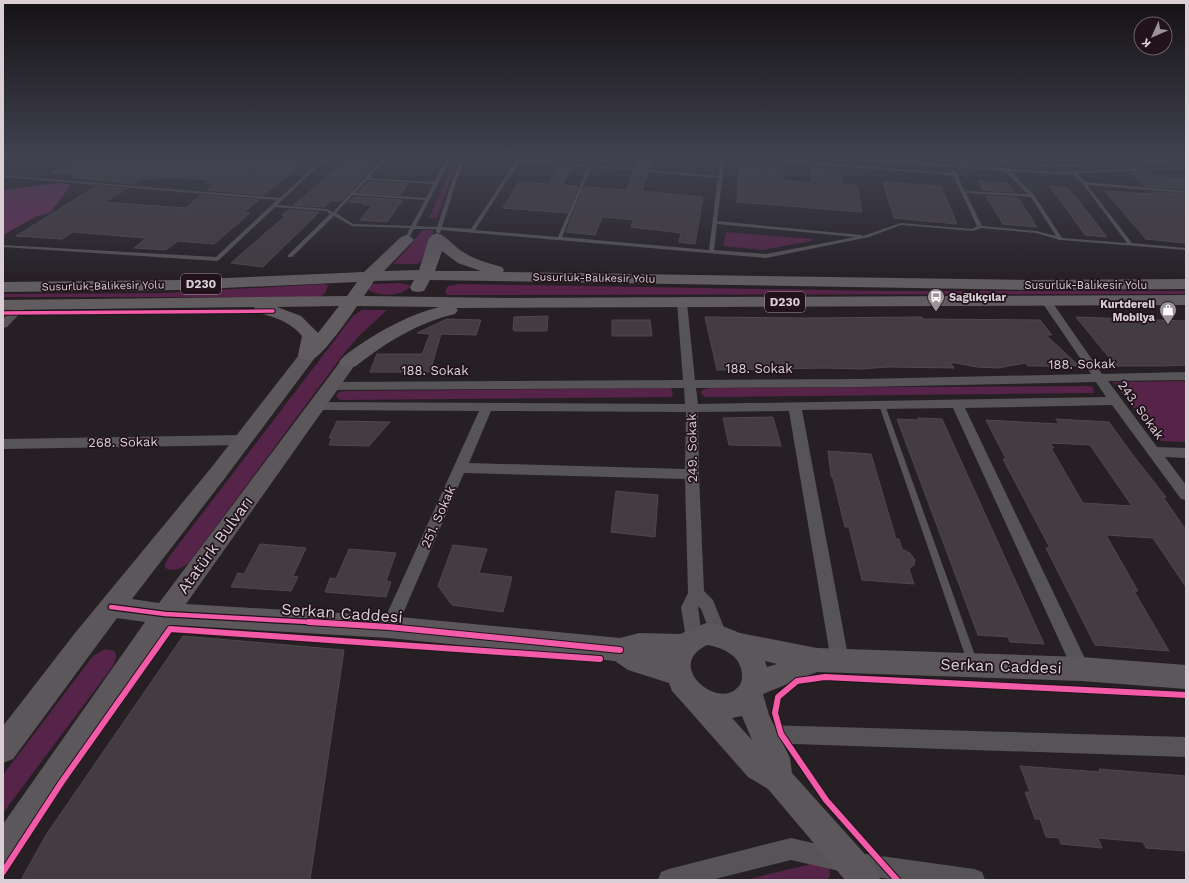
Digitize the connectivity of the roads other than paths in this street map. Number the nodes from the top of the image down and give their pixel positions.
1 (281, 199) edge
2 (347, 199) edge
3 (428, 199) edge
4 (448, 199) edge
5 (493, 199) edge
6 (575, 199) edge
7 (718, 199) edge
8 (967, 199) edge
9 (1034, 199) edge
10 (1096, 199) edge
11 (274, 206) junction
12 (334, 214) junction
13 (715, 222) junction
14 (980, 227) junction
15 (472, 231) junction
16 (437, 233) junction
17 (409, 234) junction
18 (869, 236) junction
19 (558, 239) junction
20 (1060, 239) junction
21 (1131, 245) junction
22 (3, 246) edge
23 (1186, 249) edge
24 (711, 252) junction
25 (290, 256) dead end
26 (426, 275) junction
27 (369, 276) junction
28 (535, 277) junction
29 (296, 279) junction
30 (1186, 284) edge
31 (3, 287) edge
32 (1046, 300) junction
33 (1186, 300) edge
34 (351, 301) junction
35 (242, 302) junction
36 (410, 302) junction
37 (508, 303) junction
38 (682, 303) junction
39 (3, 305) edge
40 (22, 305) junction
41 (3, 325) edge
42 (308, 355) junction
43 (349, 362) junction
44 (1186, 376) edge
45 (1100, 379) junction
46 (689, 383) junction
47 (332, 386) junction
48 (1115, 401) junction
49 (957, 404) junction
50 (882, 405) junction
51 (316, 406) junction
52 (487, 407) junction
53 (795, 407) junction
54 (692, 408) junction
55 (243, 440) junction
56 (3, 444) edge
57 (1153, 452) junction
58 (1186, 453) edge
59 (460, 468) junction
60 (692, 474) junction
61 (1186, 495) edge
62 (696, 594) junction
63 (111, 607) junction
64 (165, 614) junction
65 (390, 628) junction
66 (729, 640) junction
67 (689, 643) junction
68 (620, 650) junction
69 (828, 660) junction
70 (974, 665) junction
71 (1081, 669) junction
72 (680, 674) junction
73 (1186, 677) edge
74 (752, 689) junction
75 (697, 700) junction
76 (764, 734) junction
77 (1186, 747) edge
78 (3, 749) edge
79 (778, 779) junction
80 (3, 850) edge
81 (858, 871) edge
82 (669, 880) edge
83 (974, 880) edge

1 - 11 lane
2 - 12 lane
3 - 17 lane
4 - 16 lane
5 - 15 lane
6 - 19 lane
7 - 13 lane
8 - 14 lane
9 - 20 lane
10 - 21 lane
11 - 12 lane
11 - 22 lane
12 - 17 lane
12 - 25 lane
13 - 18 lane
13 - 24 lane
14 - 18 lane
14 - 20 lane
15 - 16 lane
15 - 19 lane
16 - 17 lane
16 - 26 highway
16 - 28 highway
17 - 27 highway
17 - 29 highway
18 - 24 lane
19 - 24 lane
20 - 21 lane
21 - 23 lane
26 - 27 highway, Susurluk-Balıkesir Yolu / D230
26 - 28 highway, Susurluk-Balıkesir Yolu / D230
26 - 36 highway
27 - 29 highway, Susurluk-Balıkesir Yolu / D230
27 - 34 highway
28 - 30 highway, Susurluk-Balıkesir Yolu / D230
29 - 31 highway, Susurluk-Balıkesir Yolu / D230
32 - 33 highway, Susurluk-Balıkesir Yolu / D230
32 - 38 highway, Susurluk-Balıkesir Yolu / D230
32 - 45 street, 243. Sokak
34 - 35 highway, Susurluk-Balıkesir Yolu / D230
34 - 36 highway, Susurluk-Balıkesir Yolu / D230
34 - 42 highway
35 - 40 highway, Susurluk-Balıkesir Yolu / D230
35 - 42 highway
36 - 37 highway, Susurluk-Balıkesir Yolu / D230
36 - 43 highway
37 - 38 highway, Susurluk-Balıkesir Yolu / D230
37 - 43 highway
38 - 46 street, 249. Sokak
39 - 40 highway, Susurluk-Balıkesir Yolu / D230
40 - 41 street
42 - 55 main road
43 - 47 main road, Atatürk Bulvarı
44 - 45 street, 188. Sokak
45 - 46 street, 188. Sokak
45 - 48 street, 243. Sokak
46 - 47 street, 188. Sokak
46 - 54 street, 249. Sokak
47 - 51 main road, Atatürk Bulvarı
48 - 49 street
48 - 57 street, 243. Sokak
49 - 50 street
49 - 71 street
50 - 53 street
50 - 70 lane
51 - 52 street
51 - 64 main road, Atatürk Bulvarı
52 - 54 street
52 - 59 street, 251. Sokak
53 - 54 street
53 - 69 street
54 - 60 street, 249. Sokak
55 - 56 street, 268. Sokak
55 - 63 main road
57 - 58 street
57 - 61 street, 243. Sokak
59 - 60 street
59 - 65 street, 251. Sokak
60 - 62 street, 249. Sokak
62 - 66 street
62 - 67 street
63 - 64 main road, Serkan Caddesi
63 - 78 main road
64 - 65 main road, Serkan Caddesi
64 - 80 main road, Atatürk Bulvarı
65 - 68 main road, Serkan Caddesi
66 - 67 main road
66 - 69 main road, Serkan Caddesi
66 - 74 main road
67 - 68 main road, Serkan Caddesi
67 - 72 main road
68 - 72 main road, Serkan Caddesi
69 - 70 main road, Serkan Caddesi
69 - 74 main road, Serkan Caddesi
70 - 71 main road, Serkan Caddesi
71 - 73 main road, Serkan Caddesi
72 - 75 main road
74 - 75 main road
74 - 76 main road
75 - 79 main road
76 - 77 street
76 - 79 main road
79 - 81 main road
81 - 82 street
81 - 83 street

